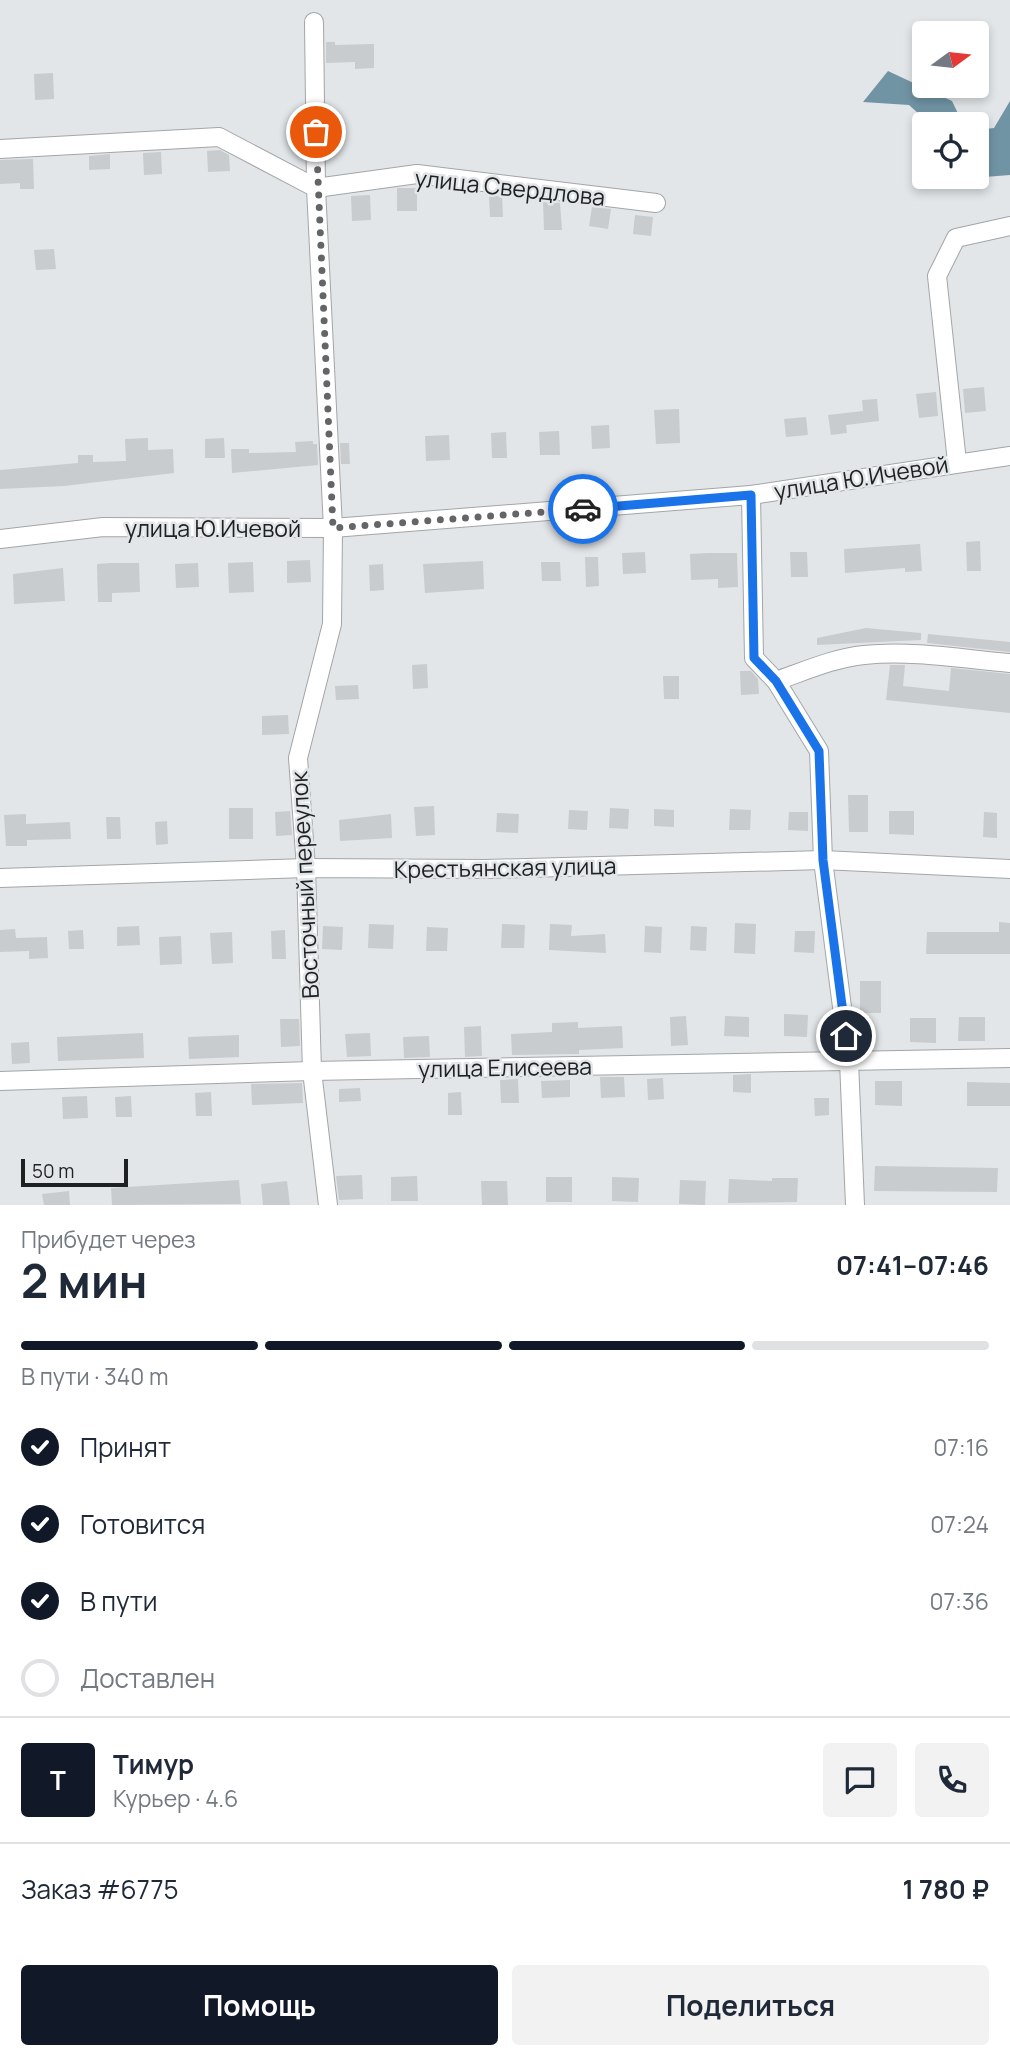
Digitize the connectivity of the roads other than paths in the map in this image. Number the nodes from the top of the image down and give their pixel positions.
1 (314, 22) dead end
2 (0, 149) edge
3 (316, 188) junction
4 (656, 203) dead end
5 (1010, 226) edge
6 (1010, 456) edge
7 (957, 462) junction
8 (751, 495) junction
9 (333, 528) junction
10 (0, 539) edge
11 (1010, 663) edge
12 (776, 681) junction
13 (823, 860) junction
14 (306, 867) junction
15 (1010, 869) edge
16 (0, 878) edge
17 (1010, 1058) edge
18 (849, 1061) junction
19 (312, 1071) junction
20 (0, 1081) edge
21 (328, 1205) edge
22 (855, 1205) edge

1 - 3 street, Восточный переулок
2 - 3 street
3 - 4 street, улица Свердлова
3 - 9 street, Восточный переулок
5 - 7 street
6 - 7 street, улица Ю.Ичевой
7 - 8 street, улица Ю.Ичевой
8 - 9 street, улица Ю.Ичевой
8 - 12 street
9 - 10 street, улица Ю.Ичевой
9 - 14 street, Восточный переулок
11 - 12 street
12 - 13 street
13 - 14 street, Крестьянская улица
13 - 15 street, Крестьянская улица
13 - 18 street
14 - 16 street, Крестьянская улица
14 - 19 street, Восточный переулок
17 - 18 street, улица Елисеева
18 - 19 street, улица Елисеева
18 - 22 street
19 - 20 street, улица Елисеева
19 - 21 street, Восточный переулок

